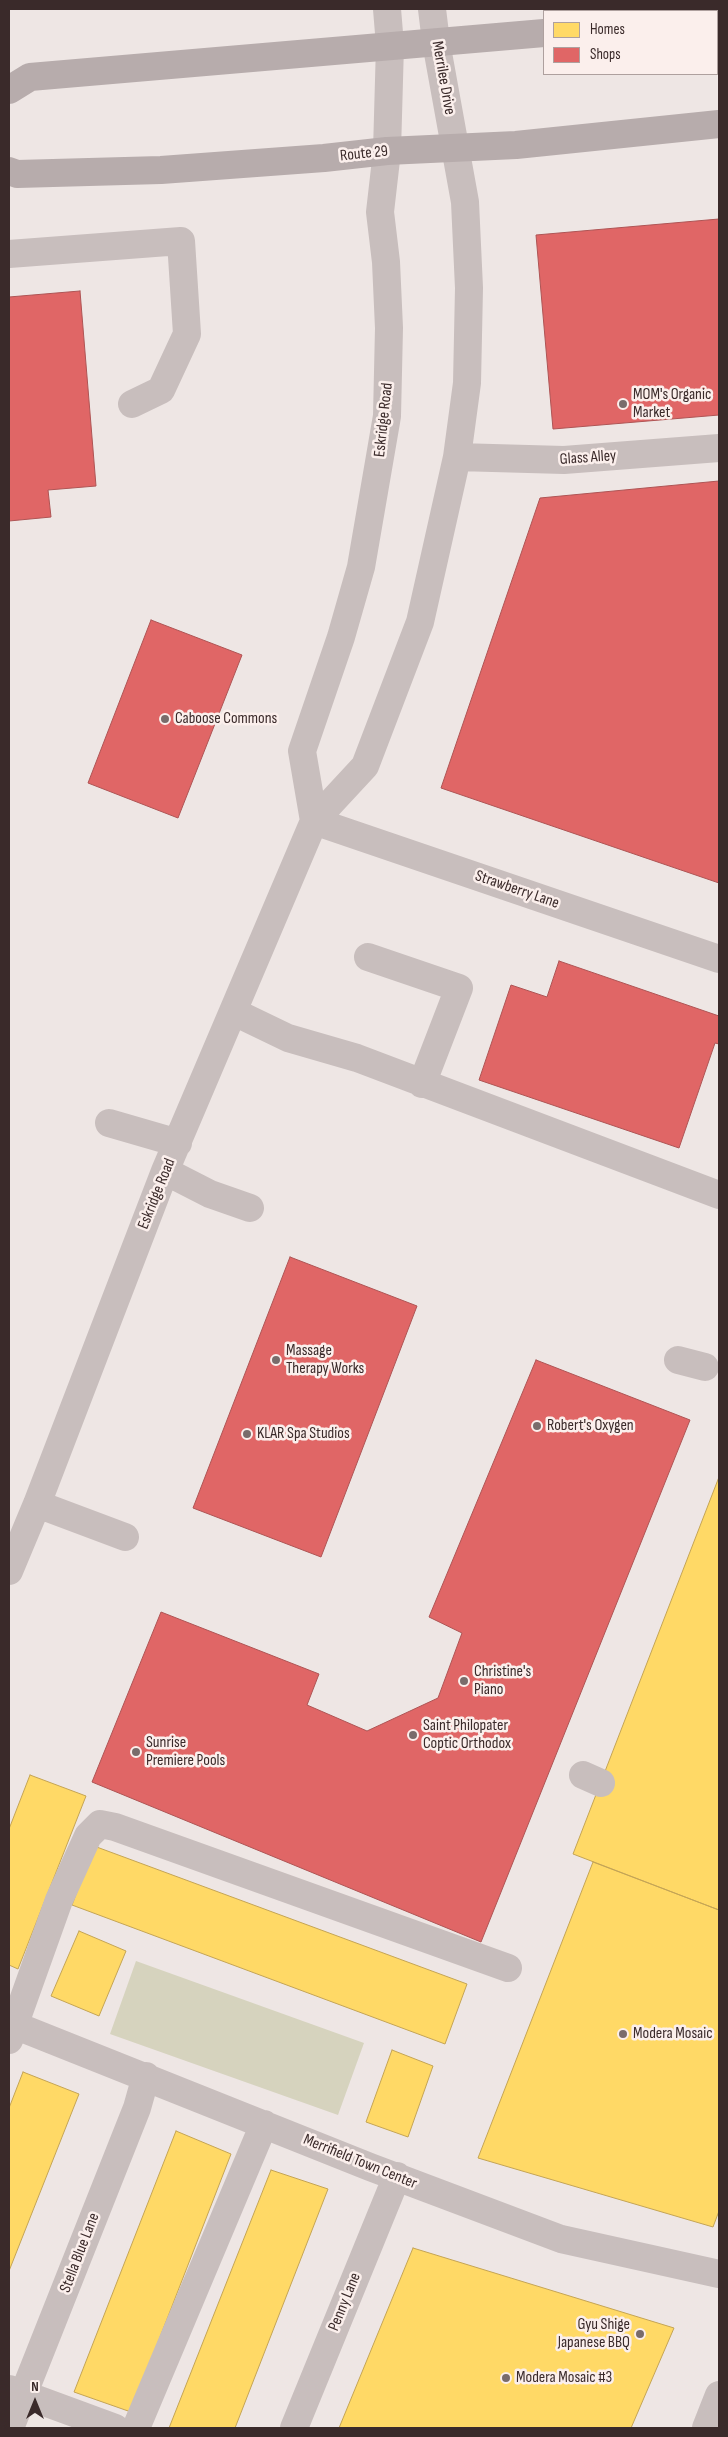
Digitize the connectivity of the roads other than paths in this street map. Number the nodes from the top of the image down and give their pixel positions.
1 (387, 9) edge
2 (432, 9) edge
3 (543, 33) edge
4 (436, 42) junction
5 (390, 45) junction
6 (9, 90) edge
7 (719, 124) edge
8 (456, 147) junction
9 (387, 151) junction
10 (9, 171) edge
11 (9, 254) edge
12 (132, 404) dead end
13 (719, 448) edge
14 (457, 457) junction
15 (314, 821) junction
16 (368, 957) dead end
17 (719, 959) edge
18 (234, 1012) junction
19 (422, 1084) junction
20 (108, 1123) dead end
21 (178, 1142) junction
22 (165, 1171) junction
23 (719, 1195) edge
24 (250, 1208) dead end
25 (678, 1360) dead end
26 (705, 1367) dead end
27 (37, 1504) junction
28 (125, 1537) dead end
29 (9, 1571) edge
30 (508, 1968) dead end
31 (11, 2029) edge
32 (146, 2076) junction
33 (264, 2124) junction
34 (397, 2176) junction
35 (719, 2274) edge
36 (17, 2391) edge
37 (719, 2395) edge
38 (10, 2428) edge
39 (115, 2428) edge
40 (136, 2428) edge
41 (294, 2428) edge
42 (706, 2428) edge

1 - 5 street, Eskridge Road
2 - 4 street, Merrilee Drive
3 - 4 main road
4 - 5 main road
4 - 8 street, Merrilee Drive
5 - 6 main road
5 - 9 street, Eskridge Road
7 - 8 main road, Route 29
8 - 9 main road, Route 29
8 - 14 street, Eskridge Road
9 - 10 main road, Route 29
9 - 15 street, Eskridge Road
11 - 12 street
13 - 14 street, Glass Alley
14 - 15 street, Eskridge Road
15 - 17 street, Strawberry Lane
15 - 18 street, Eskridge Road
16 - 19 street
18 - 19 street
18 - 21 street, Eskridge Road
19 - 23 street
20 - 21 street
21 - 22 street, Eskridge Road
22 - 24 street
22 - 27 street, Eskridge Road
25 - 26 street
27 - 28 street
27 - 29 street, Eskridge Road
30 - 31 street
31 - 32 street, Merrifield Town Center
32 - 33 street, Merrifield Town Center
32 - 36 street, Stella Blue Lane
33 - 34 street, Merrifield Town Center
33 - 40 street
34 - 35 street, Merrifield Town Center
34 - 41 street, Penny Lane
36 - 38 street, Stella Blue Lane
36 - 39 street
37 - 42 street

